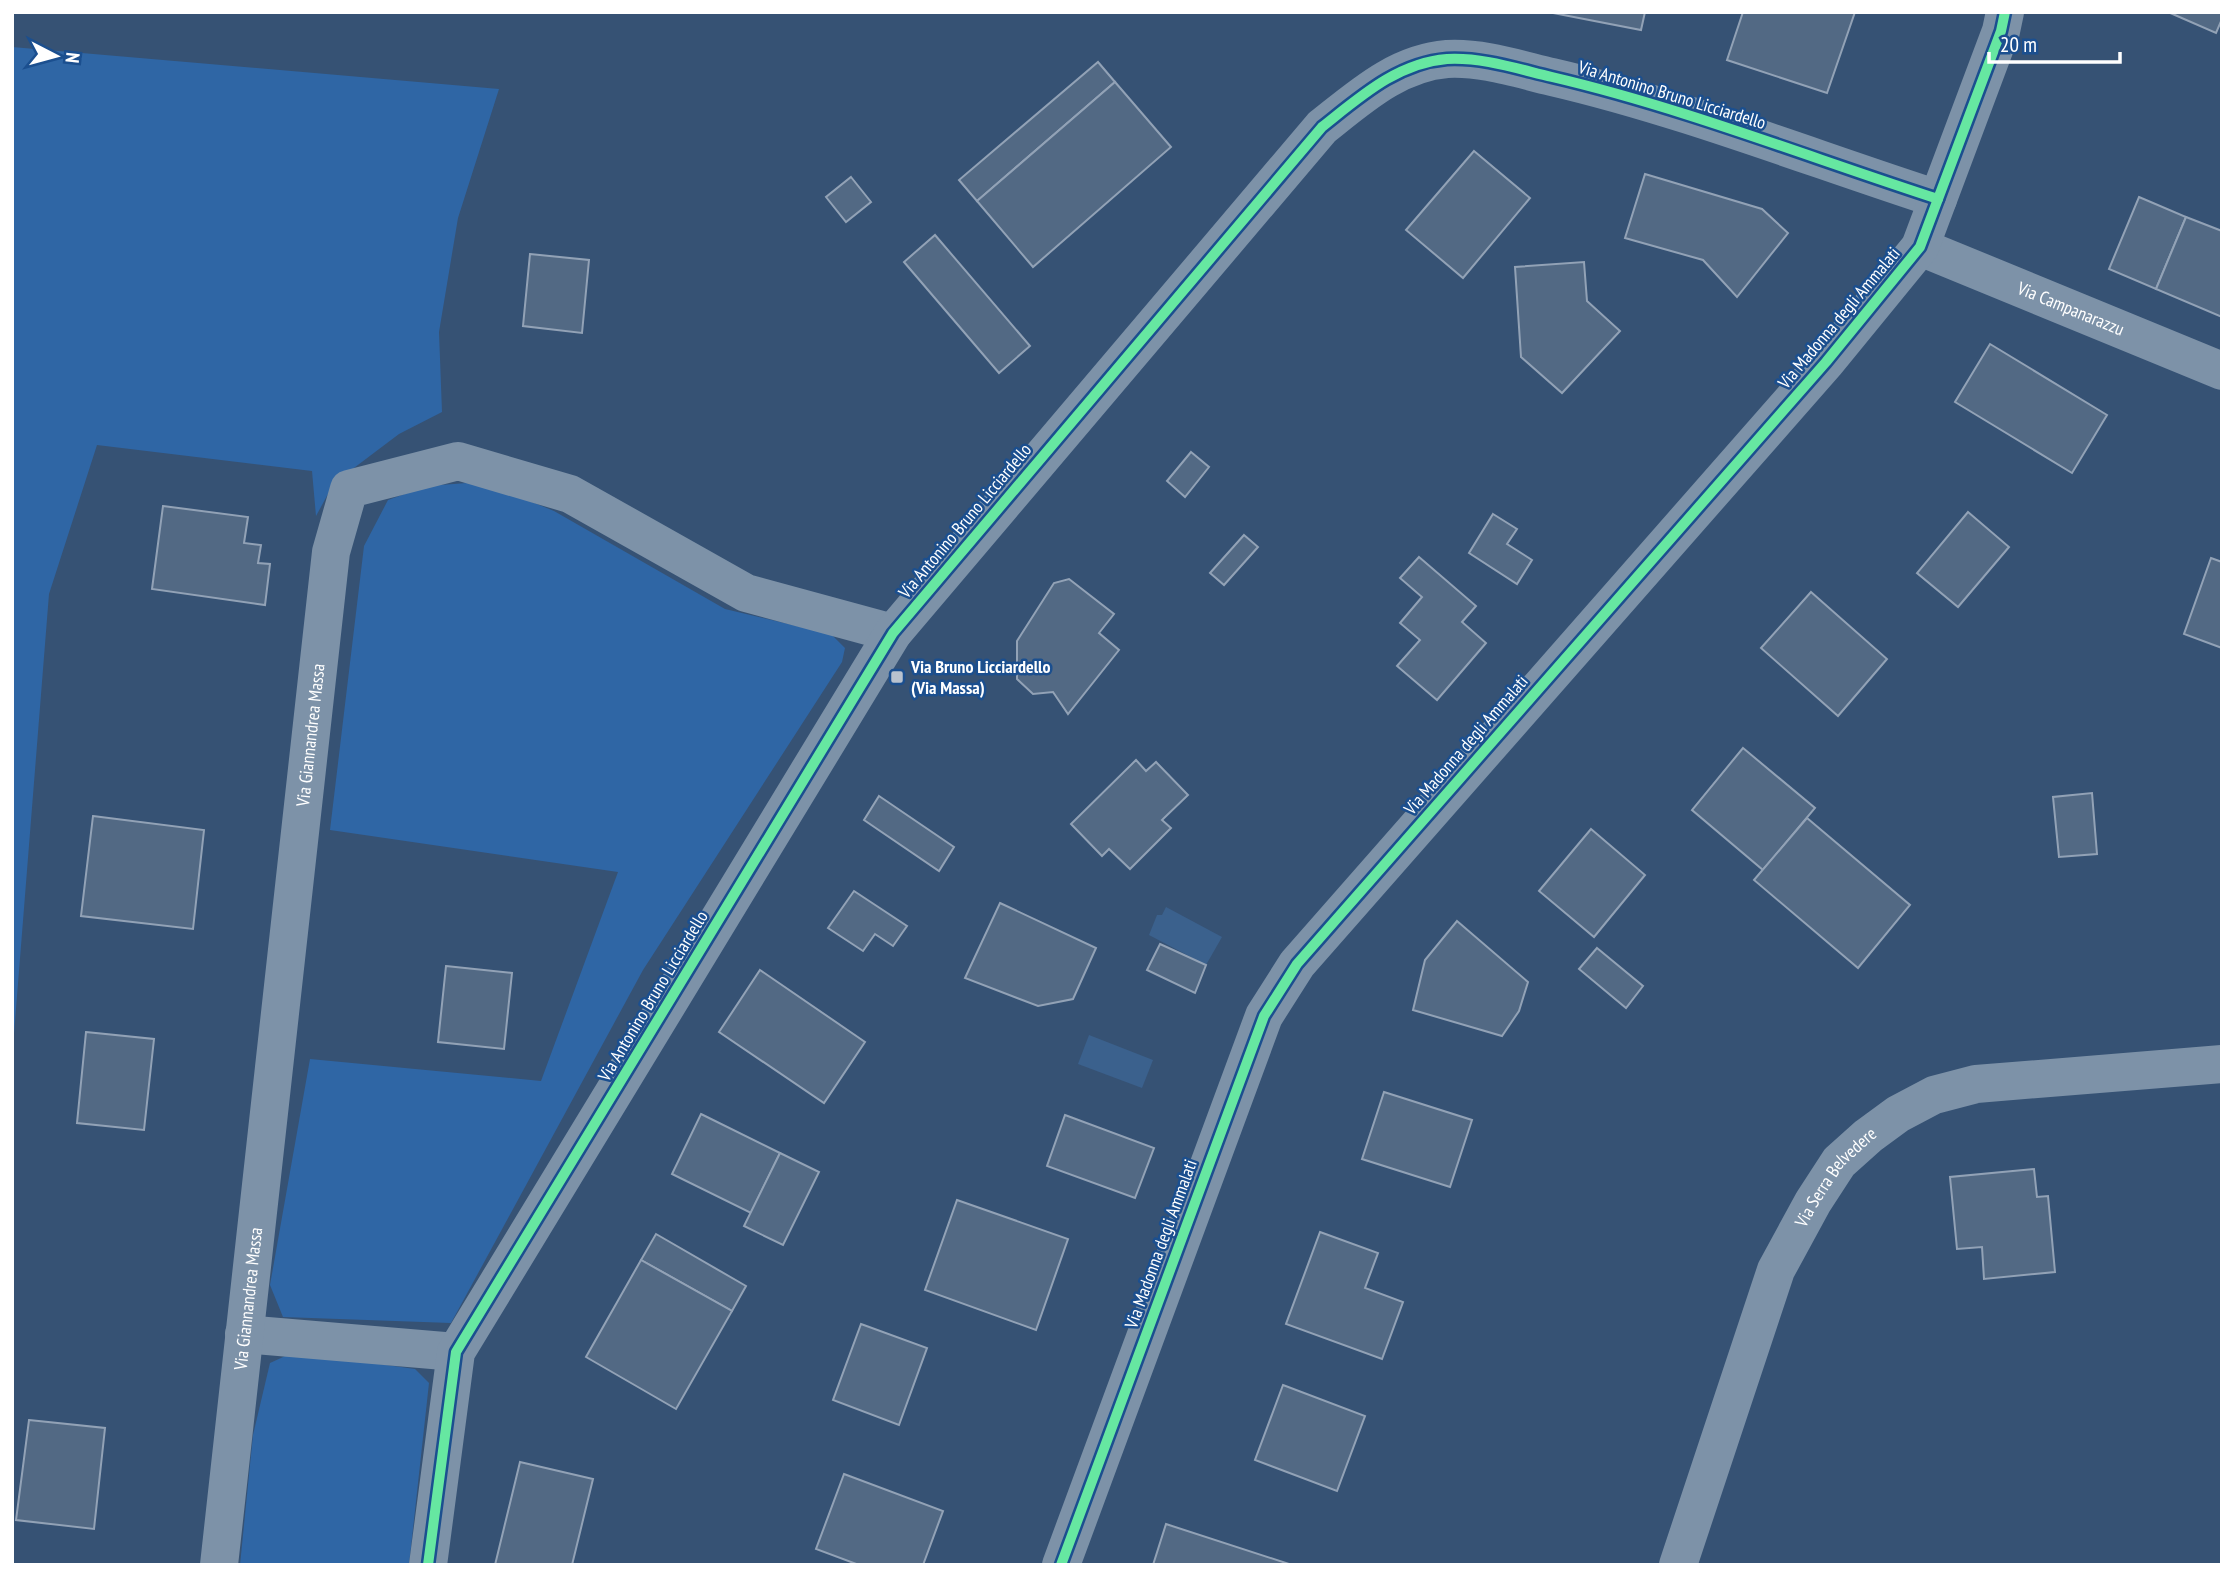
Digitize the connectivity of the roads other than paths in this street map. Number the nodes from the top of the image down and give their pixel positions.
1 (2005, 12) edge
2 (1938, 199) junction
3 (1920, 247) junction
4 (2222, 371) edge
5 (893, 633) junction
6 (2222, 1064) edge
7 (244, 1334) junction
8 (456, 1352) junction
9 (219, 1565) edge
10 (428, 1565) edge
11 (1061, 1565) edge
12 (1678, 1565) edge

1 - 2 street, Via Madonna degli Ammalati
2 - 3 street, Via Madonna degli Ammalati
2 - 5 street, Via Antonino Bruno Licciardello
3 - 4 street, Via Campanarazzu
3 - 11 street, Via Madonna degli Ammalati
5 - 7 street, Via Giannandrea Massa
5 - 8 street, Via Antonino Bruno Licciardello
6 - 12 street, Via Serra Belvedere
7 - 8 street
7 - 9 street, Via Giannandrea Massa
8 - 10 street, Via Antonino Bruno Licciardello

